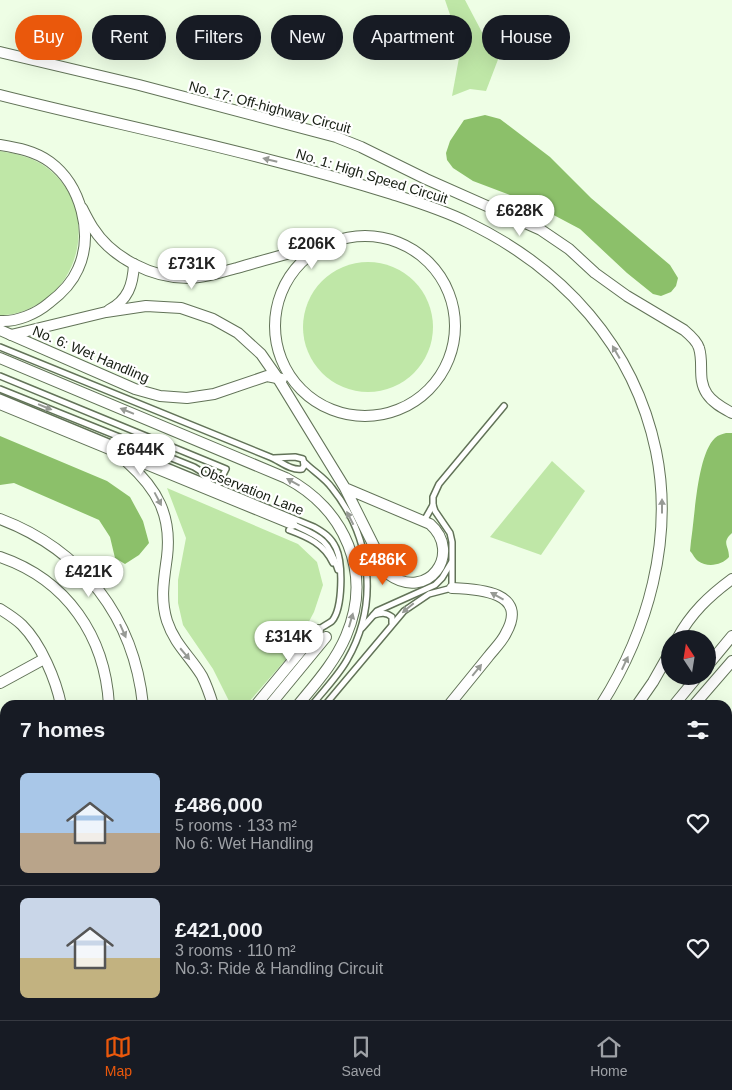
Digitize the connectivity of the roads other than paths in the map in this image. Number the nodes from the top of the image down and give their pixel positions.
1 (0, 52) edge
2 (0, 95) edge
3 (0, 145) edge
4 (82, 208) junction
5 (336, 241) junction
6 (134, 264) junction
7 (106, 312) junction
8 (0, 321) edge
9 (0, 330) edge
10 (11, 335) junction
11 (0, 346) edge
12 (0, 358) edge
13 (0, 376) edge
14 (278, 377) junction
15 (0, 388) edge
16 (300, 390) junction
17 (0, 397) edge
18 (0, 404) edge
19 (504, 406) dead end
20 (0, 411) edge
21 (732, 413) edge
22 (274, 458) junction
23 (127, 462) junction
24 (304, 462) junction
25 (210, 484) junction
26 (217, 488) junction
27 (345, 488) junction
28 (433, 505) junction
29 (0, 519) edge
30 (423, 521) junction
31 (291, 527) junction
32 (0, 557) edge
33 (451, 563) junction
34 (340, 575) junction
35 (732, 579) edge
36 (452, 588) junction
37 (0, 609) edge
38 (373, 616) junction
39 (332, 621) junction
40 (392, 624) junction
41 (362, 628) junction
42 (318, 630) joint
43 (683, 630) edge
44 (732, 636) edge
45 (326, 637) joint
46 (716, 655) edge
47 (44, 659) junction
48 (732, 661) edge
49 (661, 668) edge
50 (0, 682) edge
51 (691, 685) edge
52 (60, 700) edge
53 (108, 700) edge
54 (142, 700) edge
55 (212, 700) edge
56 (260, 700) edge
57 (268, 700) edge
58 (274, 700) edge
59 (302, 700) edge
60 (316, 700) edge
61 (329, 700) edge
62 (453, 700) edge
63 (603, 700) edge
64 (640, 700) edge
65 (678, 700) edge
66 (698, 700) edge

1 - 21 street, No. 17: Off-highway Circuit
63 -> 2 street, No. 1: High Speed Circuit
3 - 4 street
4 - 6 street
4 - 8 street
5 - 6 street
5 - 16 street
5 - 16 street, No. 6: Wet Handling
6 - 7 street
7 - 10 street, No. 6: Wet Handling
7 - 14 street, No. 6: Wet Handling
9 - 10 street, No. 6: Wet Handling
10 - 14 street, No. 6: Wet Handling
11 - 22 lane
59 -> 12 street
13 - 26 lane
14 - 16 street, No. 6: Wet Handling
14 - 27 street
15 -> 25 lane
17 - 25 lane, Observation Lane
18 - 31 street
19 - 28 lane
20 - 23 street
22 - 24 lane
22 - 24 lane
23 - 31 street
23 -> 55 street
41 -> 24 lane
25 - 26 lane, Observation Lane
26 - 34 lane, Observation Lane
27 - 30 street
27 - 30 street
28 - 30 lane
28 - 33 lane
29 -> 54 street
31 - 34 lane
32 - 53 street
33 - 36 lane
33 - 38 lane
34 - 39 lane, Observation Lane
35 - 43 street
36 -> 40 lane
62 -> 36 street
37 - 47 street
38 - 40 lane
38 - 41 lane
39 - 42 lane
39 - 45 lane
39 - 57 lane, Observation Lane
40 - 61 lane
41 - 60 lane
42 - 56 street
44 - 46 street
45 - 58 street
47 - 50 street
47 - 52 street
48 - 66 street
49 - 64 street
51 - 65 street

